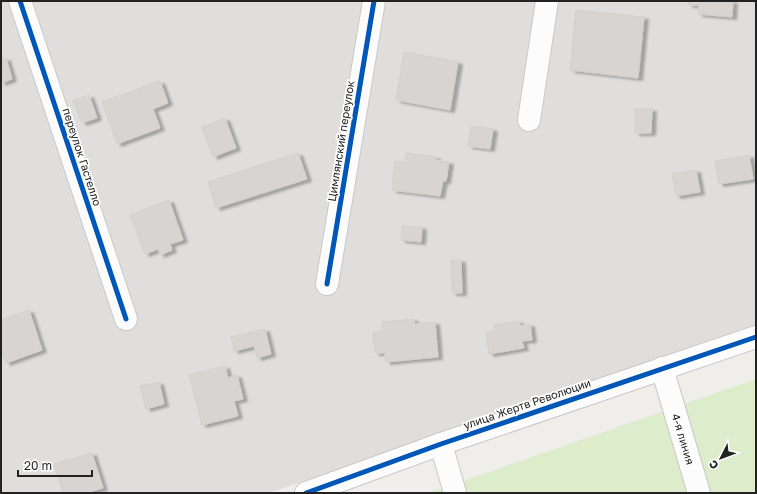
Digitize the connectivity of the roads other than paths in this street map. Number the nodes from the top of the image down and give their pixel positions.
1 (20, 1) edge
2 (374, 1) edge
3 (547, 1) edge
4 (529, 120) dead end
5 (327, 284) dead end
6 (126, 319) dead end
7 (756, 337) edge
8 (662, 368) junction
9 (440, 444) junction
10 (454, 489) edge
11 (306, 493) edge
12 (699, 493) edge

1 - 6 street, переулок Гастелло
2 - 5 street, Цимлянский переулок
3 - 4 street
7 - 8 street, улица Жертв Революции
8 - 9 street, улица Жертв Революции
8 - 12 street, 4-я линия
9 - 10 street
9 - 11 street, улица Жертв Революции

